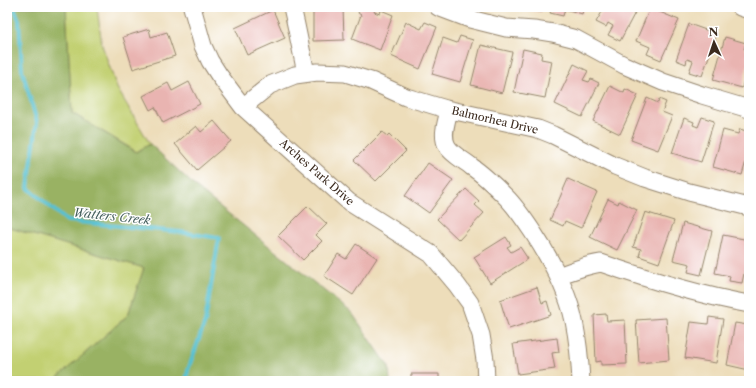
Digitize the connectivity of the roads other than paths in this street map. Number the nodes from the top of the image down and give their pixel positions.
1 (192, 7) edge
2 (292, 7) edge
3 (440, 7) edge
4 (740, 7) edge
5 (749, 10) edge
6 (306, 73) junction
7 (244, 107) junction
8 (749, 109) edge
9 (449, 110) junction
10 (749, 207) edge
11 (558, 276) junction
12 (749, 304) edge
13 (486, 381) edge
14 (581, 381) edge

1 - 7 street, Arches Park Drive
2 - 6 street
3 - 8 street
4 - 5 street
6 - 7 street, Balmorhea Drive
6 - 9 street, Balmorhea Drive
7 - 13 street, Arches Park Drive
9 - 10 street, Balmorhea Drive
9 - 11 street
11 - 12 street
11 - 14 street

